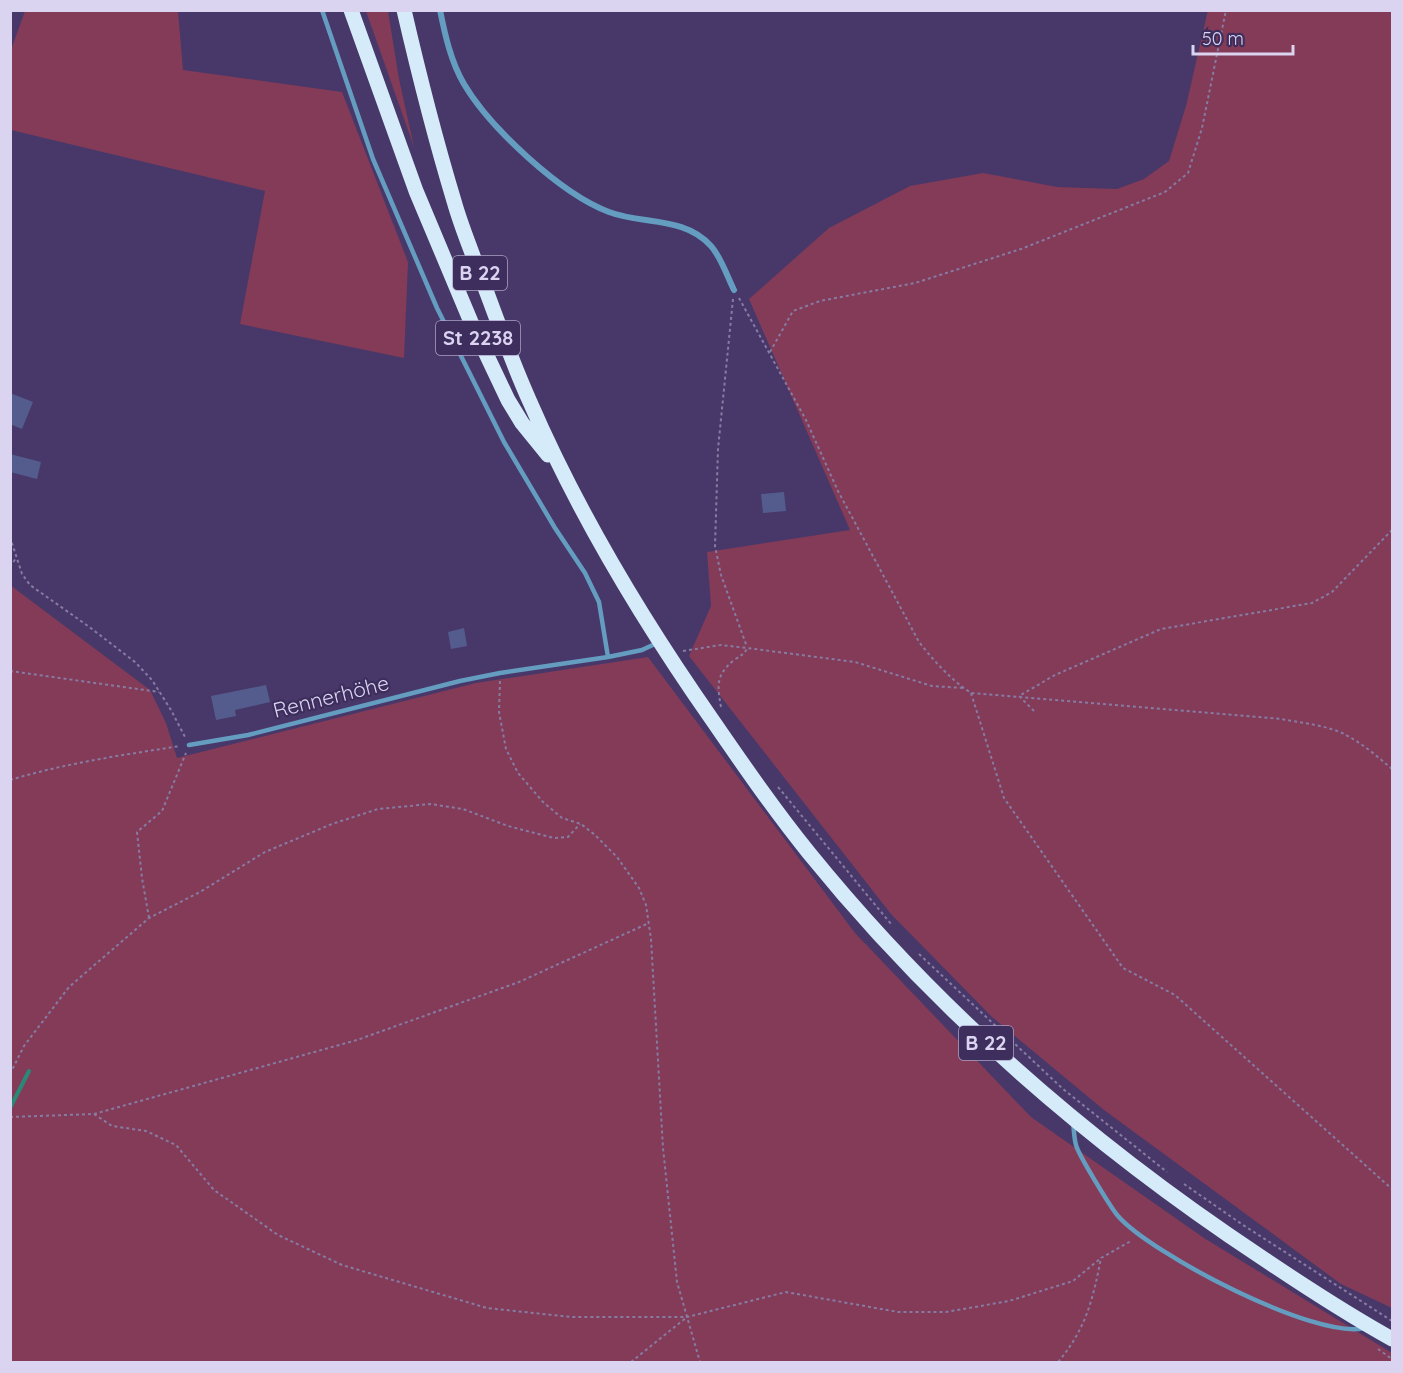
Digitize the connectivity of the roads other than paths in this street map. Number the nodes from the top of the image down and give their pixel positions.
1 (322, 10) edge
2 (351, 10) edge
3 (404, 10) edge
4 (440, 10) edge
5 (734, 290) road end
6 (563, 473) junction
7 (664, 649) junction
8 (608, 657) junction
9 (189, 745) road end
10 (1073, 1120) junction
11 (1371, 1327) junction
12 (1392, 1339) edge

1 - 8 lane
2 - 6 main road, St 2238
3 - 6 main road, B 22
4 - 5 street
6 - 7 main road, B 22
7 - 8 lane, Rennerhöhe
7 - 10 main road, B 22
8 - 9 lane, Rennerhöhe
10 - 11 main road, B 22
10 - 11 lane
11 - 12 main road, B 22

